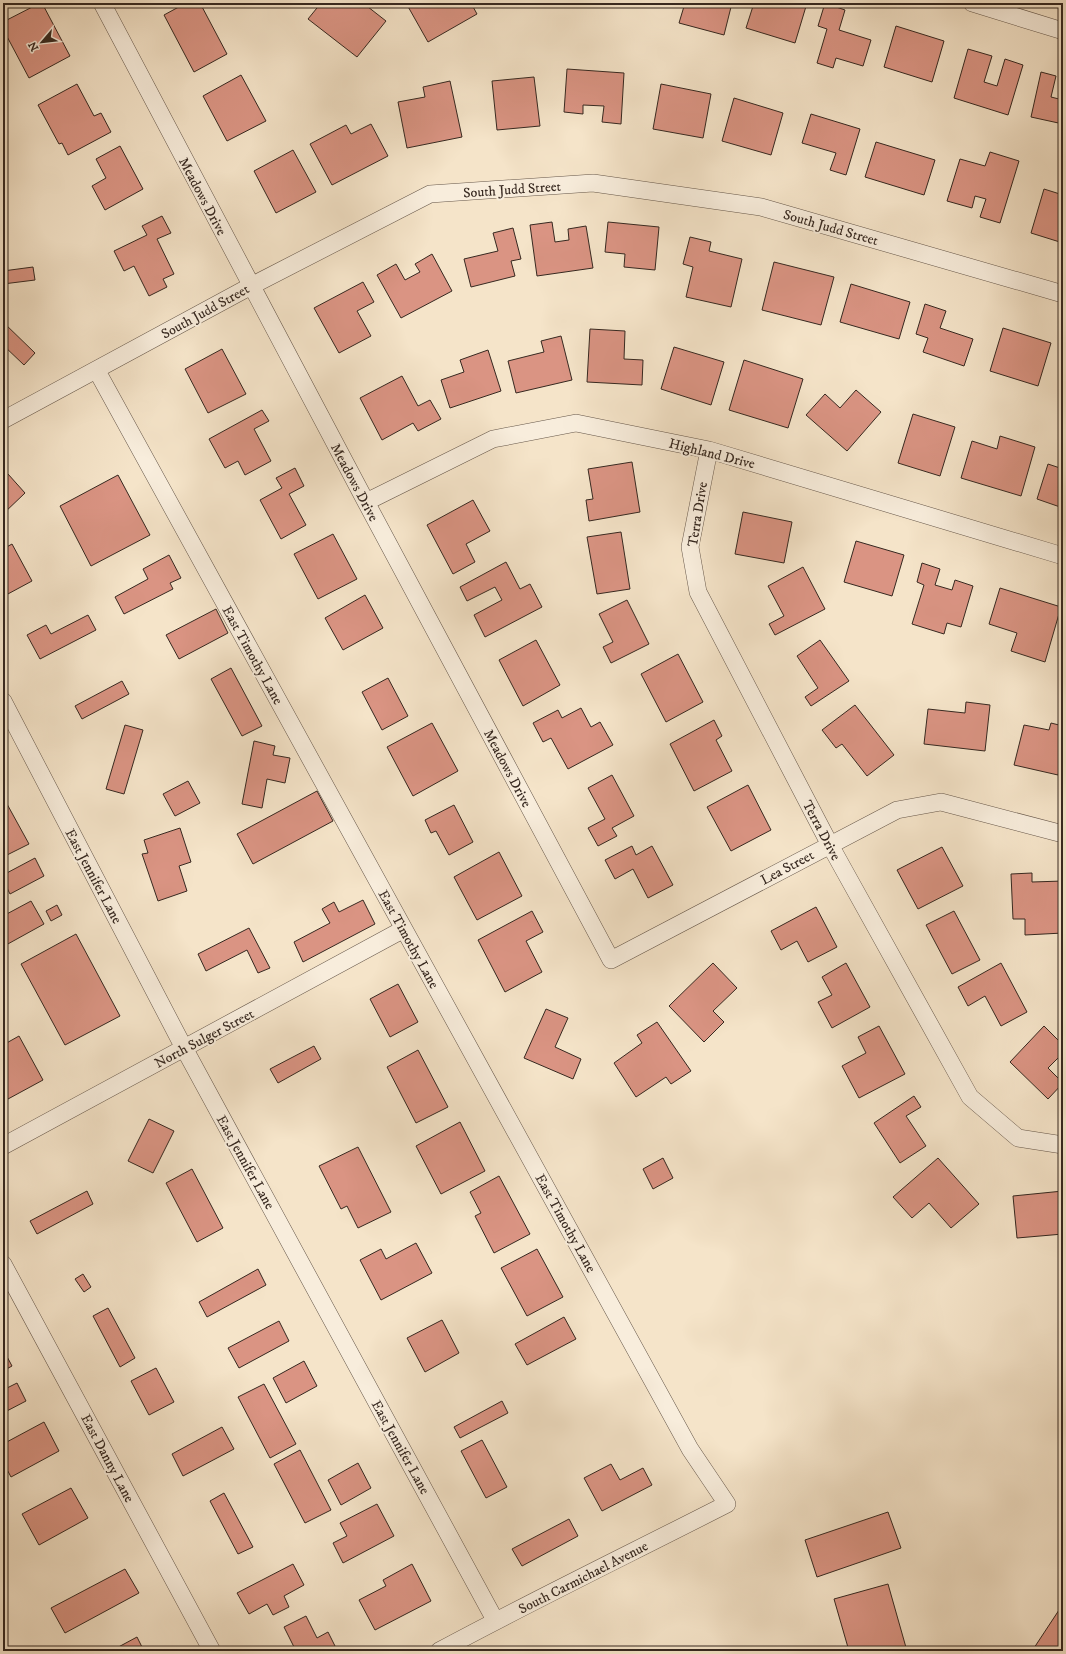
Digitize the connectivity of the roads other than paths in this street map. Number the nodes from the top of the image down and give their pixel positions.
1 (102, 3) edge
2 (972, 3) edge
3 (1063, 31) edge
4 (251, 286) junction
5 (1063, 294) edge
6 (97, 371) junction
7 (3, 420) edge
8 (709, 450) junction
9 (366, 502) junction
10 (1063, 556) edge
11 (3, 701) edge
12 (1063, 834) edge
13 (830, 845) junction
14 (404, 930) junction
15 (610, 960) joint
16 (184, 1048) junction
17 (1063, 1145) edge
18 (3, 1146) edge
19 (3, 1264) edge
20 (727, 1504) joint
21 (495, 1620) junction
22 (212, 1651) edge
23 (439, 1651) edge

1 - 4 street, Meadows Drive
2 - 3 street
4 - 5 street, South Judd Street
4 - 6 street, South Judd Street
4 - 9 street, Meadows Drive
6 - 7 street, South Judd Street
6 - 14 street, East Timothy Lane
8 - 9 street, Highland Drive
8 - 10 street, Highland Drive
8 - 13 street, Terra Drive
9 - 15 street, Meadows Drive
11 - 16 street, East Jennifer Lane
12 - 13 street, Lea Street
13 - 15 street, Lea Street
13 - 17 street, Terra Drive
14 - 16 street, North Sulger Street
14 - 20 street, East Timothy Lane
16 - 18 street, North Sulger Street
16 - 21 street, East Jennifer Lane
19 - 22 street, East Danny Lane
20 - 21 street, South Carmichael Avenue
21 - 23 street, South Carmichael Avenue

